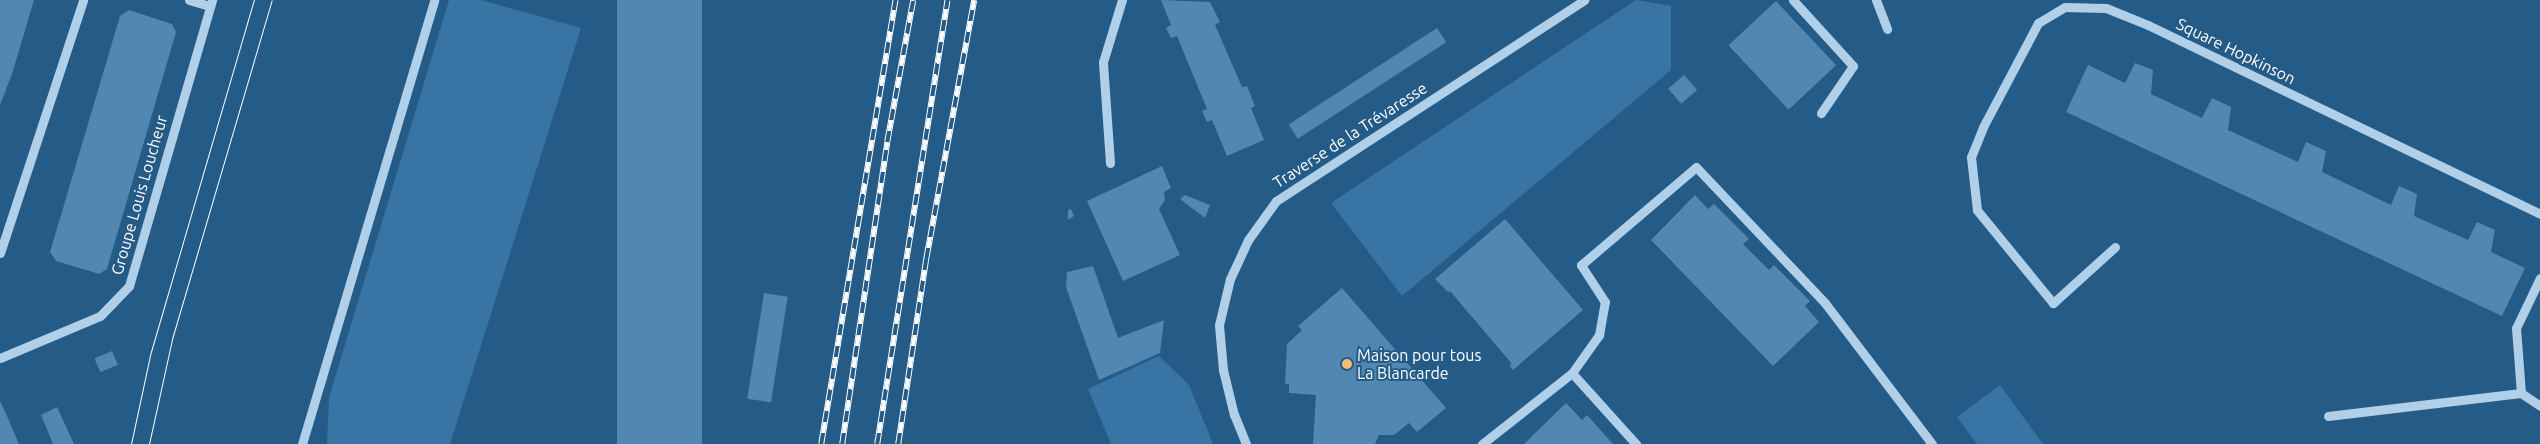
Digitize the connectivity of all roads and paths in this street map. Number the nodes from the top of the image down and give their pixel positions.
1 (83, 0) edge
2 (189, 0) edge
3 (434, 0) edge
4 (1122, 0) edge
5 (1584, 0) edge
6 (1793, 0) edge
7 (1876, 0) edge
8 (211, 3) edge
9 (1887, 29) dead end
10 (1821, 113) dead end
11 (1110, 163) dead end
12 (2540, 214) edge
13 (2115, 247) dead end
14 (0, 253) edge
15 (2540, 278) edge
16 (0, 356) edge
17 (1572, 373) junction
18 (2521, 393) junction
19 (2540, 406) edge
20 (2328, 416) dead end
21 (302, 444) edge
22 (1246, 444) edge
23 (1482, 444) edge
24 (1636, 444) edge
25 (1932, 444) edge

1 - 14 street
2 - 8 street
3 - 21 street
4 - 11 street
5 - 22 street, Traverse de la Trévaresse
6 - 10 street
7 - 9 street
8 - 16 street, Groupe Louis Loucheur
12 - 13 street, Square Hopkinson
15 - 18 street
17 - 23 street
17 - 24 street
17 - 25 street
18 - 19 street
18 - 20 street

